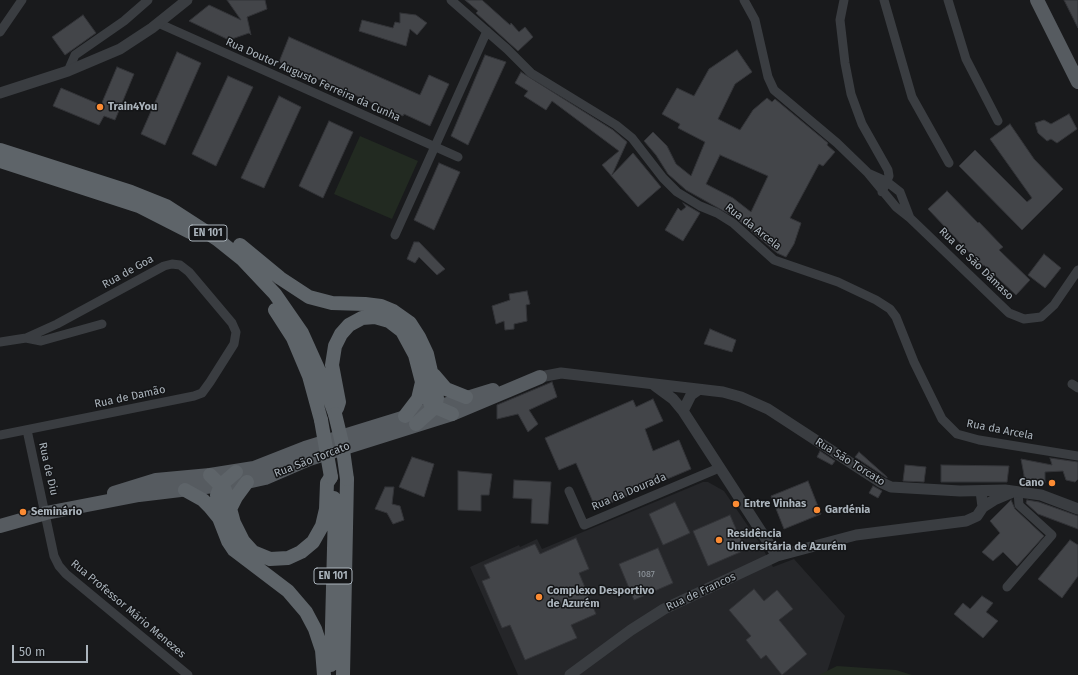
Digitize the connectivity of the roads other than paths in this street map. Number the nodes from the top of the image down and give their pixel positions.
1 (22, 0) edge
2 (148, 0) edge
3 (187, 0) edge
4 (451, 0) edge
5 (744, 0) edge
6 (844, 0) edge
7 (884, 0) edge
8 (948, 0) edge
9 (1037, 0) edge
10 (158, 23) junction
11 (487, 31) junction
12 (0, 32) edge
13 (68, 71) junction
14 (1078, 82) edge
15 (0, 94) edge
16 (998, 121) dead end
17 (434, 147) junction
18 (0, 150) edge
19 (458, 157) dead end
20 (0, 161) edge
21 (949, 163) dead end
22 (867, 172) junction
23 (886, 181) junction
24 (131, 192) junction
25 (882, 192) junction
26 (910, 218) junction
27 (395, 235) dead end
28 (1078, 270) edge
29 (102, 324) dead end
30 (26, 338) junction
31 (235, 338) joint
32 (0, 342) edge
33 (427, 378) junction
34 (540, 378) junction
35 (653, 384) junction
36 (698, 390) junction
37 (466, 397) junction
38 (435, 407) junction
39 (683, 411) junction
40 (335, 414) junction
41 (452, 414) junction
42 (411, 420) junction
43 (27, 430) junction
44 (0, 435) edge
45 (1078, 456) edge
46 (719, 468) junction
47 (236, 472) junction
48 (210, 475) junction
49 (332, 477) junction
50 (247, 482) junction
51 (221, 485) junction
52 (185, 490) junction
53 (568, 491) dead end
54 (981, 491) junction
55 (1016, 492) junction
56 (983, 507) junction
57 (74, 508) junction
58 (231, 508) junction
59 (1078, 509) edge
60 (46, 513) junction
61 (219, 518) junction
62 (0, 526) edge
63 (777, 556) junction
64 (1007, 587) dead end
65 (188, 675) edge
66 (324, 675) edge
67 (331, 675) edge
68 (342, 675) edge
69 (570, 675) edge

1 - 12 street
2 - 13 street
3 - 10 street
4 - 11 street, Rua da Arcela
5 - 22 street, Rua de São Dâmaso
6 - 23 street
7 - 21 street
8 - 16 street
9 - 14 main road
10 - 13 street
10 - 17 street, Rua Doutor Augusto Ferreira da Cunha
11 - 17 street
11 - 45 street, Rua da Arcela
13 - 15 street
17 - 19 street, Rua Doutor Augusto Ferreira da Cunha
17 - 27 street
18 - 24 highway, EN 101
20 - 49 highway, EN 101, bridge
22 - 23 street, Rua de São Dâmaso
22 - 25 street, Rua de São Dâmaso
23 - 25 street
23 - 26 street, Rua de São Dâmaso
24 - 33 highway
24 - 40 highway, EN 101
25 - 26 street, Rua de São Dâmaso
26 - 28 street, Rua de São Dâmaso
29 - 30 street, Rua de Goa
30 - 31 street, Rua de Goa
30 - 32 street, Rua de Goa
31 - 43 street, Rua de Damão
33 - 37 highway
33 - 38 highway
33 - 40 highway
33 - 42 highway
34 - 35 street, Rua São Torcato
34 - 37 main road, Rua São Torcato
34 - 41 main road, Rua São Torcato
35 - 36 street, Rua São Torcato
35 - 39 street
36 - 39 street
36 - 54 street, Rua São Torcato
37 - 38 main road, Rua São Torcato
38 - 41 highway
38 - 42 highway
39 - 46 street
40 - 68 highway, EN 101, bridge
41 - 42 main road, Rua São Torcato
42 - 47 main road, Rua São Torcato
42 - 50 main road, Rua São Torcato
43 - 44 street, Rua de Damão
43 - 60 street, Rua de Diu
46 - 53 street, Rua da Dourada
46 - 63 street
47 - 48 main road, Rua São Torcato
47 - 51 highway
48 - 51 highway
48 - 57 main road, Rua São Torcato
49 - 58 highway
49 - 67 highway, EN 101
50 - 51 main road, Rua São Torcato
50 - 58 highway
51 - 52 main road, Rua São Torcato
51 - 58 highway
51 - 61 highway
52 - 57 main road, Rua São Torcato
52 - 61 highway
54 - 55 street, Rua São Torcato
54 - 56 street
55 - 56 street, Rua São Torcato
55 - 59 street, Rua São Torcato
55 - 64 street
56 - 63 street, Rua de Francos
57 - 60 main road, Rua São Torcato
60 - 62 main road, Rua São Torcato
60 - 65 street, Rua Professor Mário Menezes
61 - 66 highway
63 - 69 street, Rua de Francos

